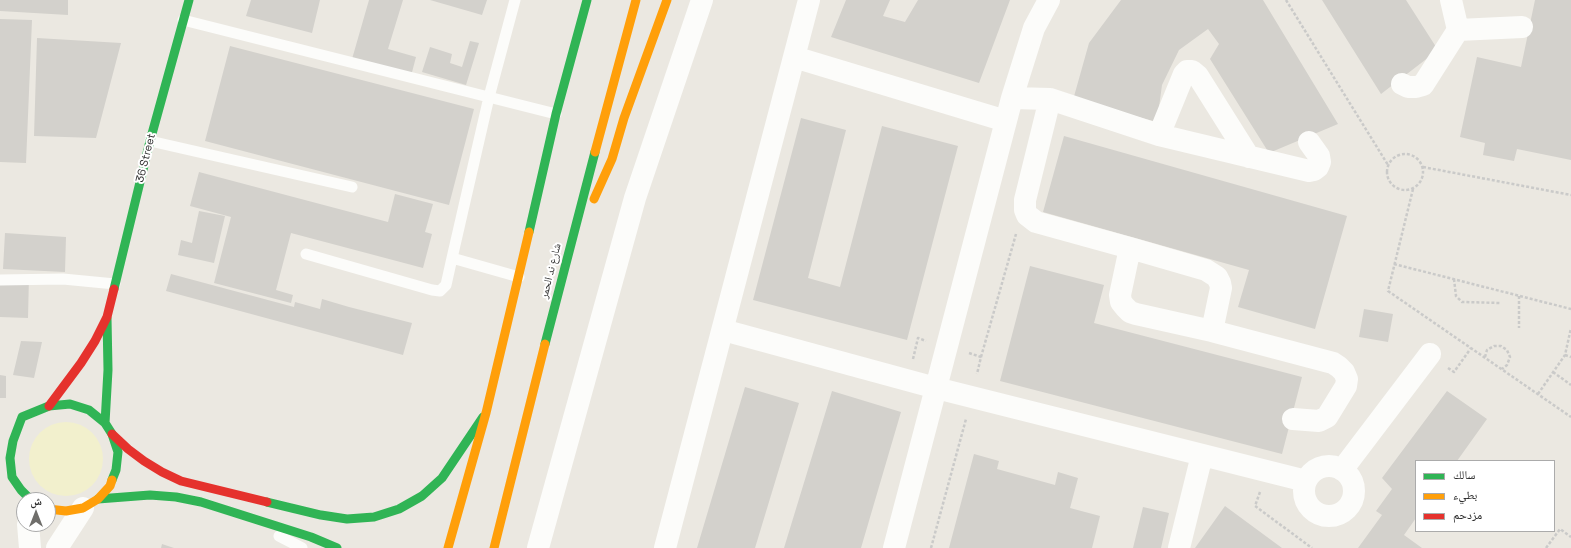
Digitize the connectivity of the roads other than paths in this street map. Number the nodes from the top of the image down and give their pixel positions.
1 (189, 0) edge
2 (515, 0) edge
3 (587, 0) edge
4 (636, 0) edge
5 (667, 0) edge
6 (702, 0) edge
7 (809, 0) edge
8 (1049, 0) edge
9 (1451, 0) edge
10 (183, 20) junction
11 (1522, 27) dead end
12 (1458, 30) junction
13 (794, 57) junction
14 (1402, 84) dead end
15 (489, 97) junction
16 (1012, 98) junction
17 (1050, 99) junction
18 (556, 114) junction
19 (1006, 121) junction
20 (1159, 135) junction
21 (150, 141) junction
22 (1309, 142) dead end
23 (1249, 156) junction
24 (352, 187) dead end
25 (570, 244) junction
26 (1130, 248) junction
27 (306, 254) dead end
28 (452, 258) junction
29 (519, 277) junction
30 (0, 280) edge
31 (115, 284) junction
32 (107, 317) junction
33 (723, 330) junction
34 (1212, 331) junction
35 (1430, 354) dead end
36 (936, 388) junction
37 (49, 406) junction
38 (486, 413) junction
39 (22, 417) junction
40 (1293, 418) dead end
41 (105, 423) junction
42 (8, 424) dead end
43 (112, 434) junction
44 (1202, 455) junction
45 (1342, 470) junction
46 (0, 472) edge
47 (1306, 481) junction
48 (21, 492) edge
49 (22, 492) edge
50 (90, 504) junction
51 (56, 510) edge
52 (245, 517) junction
53 (29, 532) edge
54 (30, 548) edge
55 (57, 548) edge
56 (302, 548) edge
57 (337, 548) edge
58 (448, 548) edge
59 (494, 548) edge
60 (538, 548) edge
61 (665, 548) edge
62 (894, 548) edge
63 (1179, 548) edge

1 - 10 street, 36 Street
2 - 15 lane
3 - 18 street
4 - 25 street, شارع ند الحمر
5 - 25 street
6 - 60 street
7 - 13 street
8 - 16 street
9 - 12 street
10 - 15 lane
10 - 21 street, 36 Street
11 - 12 street
12 - 14 street
13 - 19 street
13 - 33 street
15 - 18 lane
15 - 28 lane
16 - 17 street
16 - 19 street
17 - 20 street
17 - 26 street
18 - 29 street
19 - 36 street
20 - 23 street
20 - 23 street
21 - 24 lane
21 - 31 street, 36 Street
22 - 23 street
25 - 59 street, شارع ند الحمر
26 - 34 street
26 - 34 street
27 - 28 lane
28 - 29 lane
29 - 38 street
30 - 31 lane
31 - 32 street, 36 Street
32 - 37 street, 36 Street
32 - 41 street, 36 Street
33 - 36 street
33 - 61 street
34 - 40 street
35 - 45 street
36 - 44 street
36 - 62 street
37 - 39 street
37 - 41 street
38 - 43 street
38 - 58 street
39 - 42 street
39 - 49 street
41 - 43 street
43 - 50 street
44 - 47 street
44 - 63 street
45 - 47 street
45 - 47 street
46 - 48 street
50 - 51 street
50 - 52 street
50 - 55 street
52 - 56 lane
52 - 57 street
53 - 54 street

